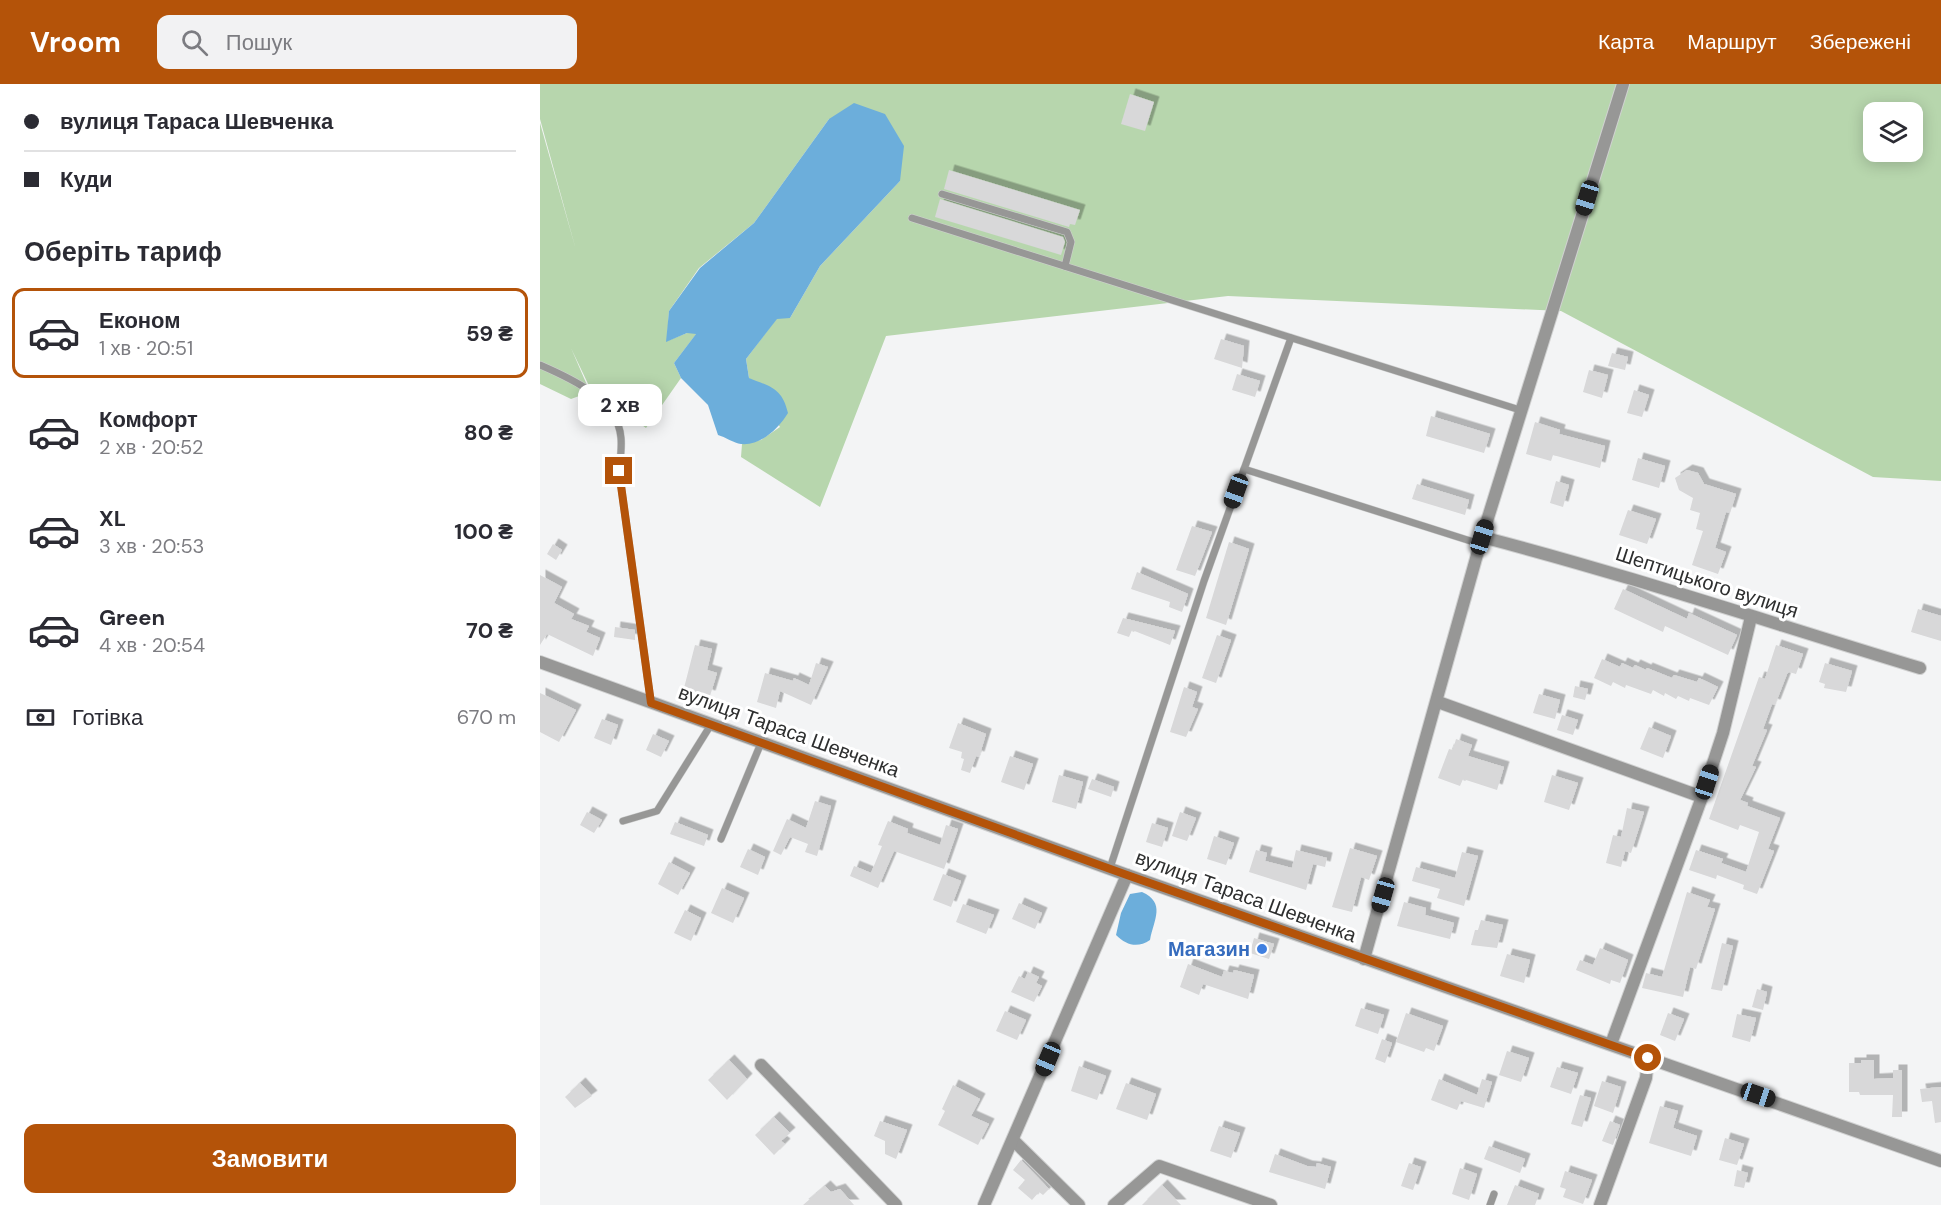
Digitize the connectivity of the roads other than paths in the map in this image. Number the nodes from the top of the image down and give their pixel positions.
1 (1623, 84) edge
2 (942, 194) dead end
3 (912, 218) dead end
4 (1065, 266) junction
5 (1291, 338) junction
6 (540, 365) edge
7 (1520, 410) junction
8 (1244, 469) junction
9 (1481, 540) junction
10 (1751, 617) junction
11 (540, 662) edge
12 (1920, 668) dead end
13 (1438, 702) junction
14 (651, 703) junction
15 (711, 723) junction
16 (761, 743) junction
17 (1702, 797) junction
18 (623, 820) dead end
19 (721, 839) dead end
20 (1110, 868) junction
21 (1127, 875) junction
22 (1364, 959) junction
23 (1611, 1044) junction
24 (1648, 1058) junction
25 (761, 1065) dead end
26 (1012, 1140) junction
27 (1941, 1161) edge
28 (1494, 1194) dead end
29 (896, 1205) edge
30 (984, 1205) edge
31 (1079, 1205) edge
32 (1114, 1205) edge
33 (1271, 1205) edge
34 (1490, 1205) edge
35 (1600, 1205) edge

1 - 7 street
2 - 4 lane
3 - 4 lane
4 - 5 lane
5 - 7 lane
5 - 8 lane
6 - 14 lane
7 - 9 street
8 - 9 lane
8 - 20 lane
9 - 10 street, Шептицького вулиця
9 - 13 street
10 - 12 street, Шептицького вулиця
10 - 17 street
11 - 14 street, вулиця Тараса Шевченка
13 - 17 street
13 - 22 street
14 - 15 street, вулиця Тараса Шевченка
15 - 16 street, вулиця Тараса Шевченка
15 - 18 lane
16 - 19 lane
16 - 20 street, вулиця Тараса Шевченка
17 - 23 street
20 - 21 street, вулиця Тараса Шевченка
21 - 22 street, вулиця Тараса Шевченка
21 - 26 street
22 - 23 street, вулиця Тараса Шевченка
23 - 24 street, вулиця Тараса Шевченка
24 - 27 street, вулиця Тараса Шевченка
24 - 35 street
25 - 29 street
26 - 30 street
26 - 31 street
28 - 34 lane
32 - 33 street

